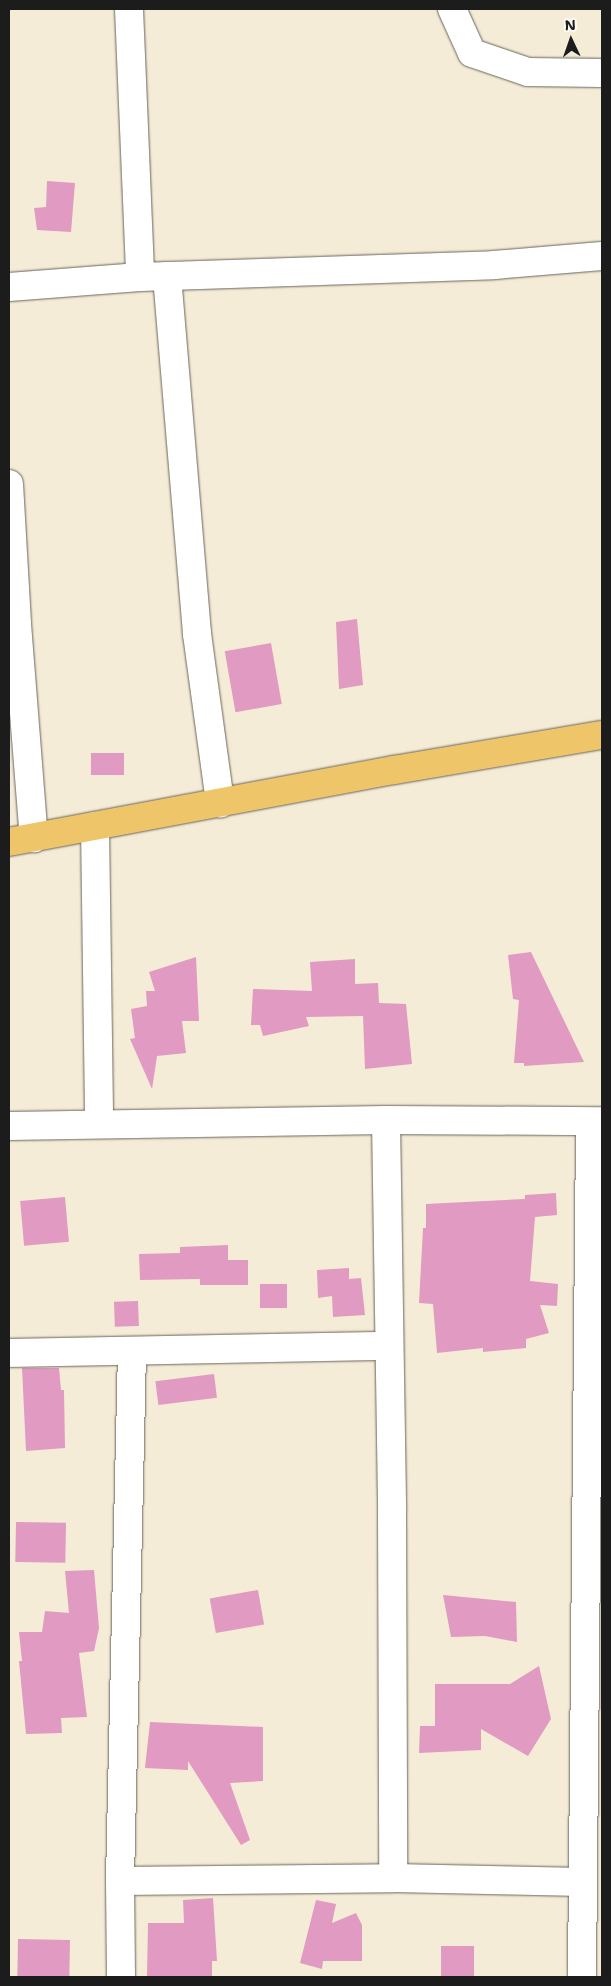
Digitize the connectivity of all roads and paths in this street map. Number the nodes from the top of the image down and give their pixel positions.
1 (129, 9) edge
2 (452, 9) edge
3 (602, 72) edge
4 (602, 256) edge
5 (167, 276) junction
6 (140, 277) junction
7 (9, 288) edge
8 (9, 484) edge
9 (602, 735) edge
10 (220, 803) junction
11 (95, 826) junction
12 (21, 840) edge
13 (386, 1120) junction
14 (596, 1122) edge
15 (99, 1124) junction
16 (9, 1126) edge
17 (389, 1346) junction
18 (132, 1350) junction
19 (9, 1353) edge
20 (593, 1788) edge
21 (393, 1878) junction
22 (120, 1881) junction
23 (583, 1882) junction
24 (121, 1977) edge
25 (582, 1977) edge

1 - 6 street
2 - 3 street
4 - 5 street
5 - 6 street
5 - 10 street
6 - 7 street
8 - 12 street
9 - 10 main road
10 - 11 main road
11 - 12 main road
11 - 15 street
13 - 14 street
13 - 15 street
13 - 17 street
14 - 20 street
15 - 16 street
17 - 18 street
17 - 21 street
18 - 19 street
18 - 22 street
20 - 23 street
21 - 22 street
21 - 23 street
22 - 24 street
23 - 25 street

